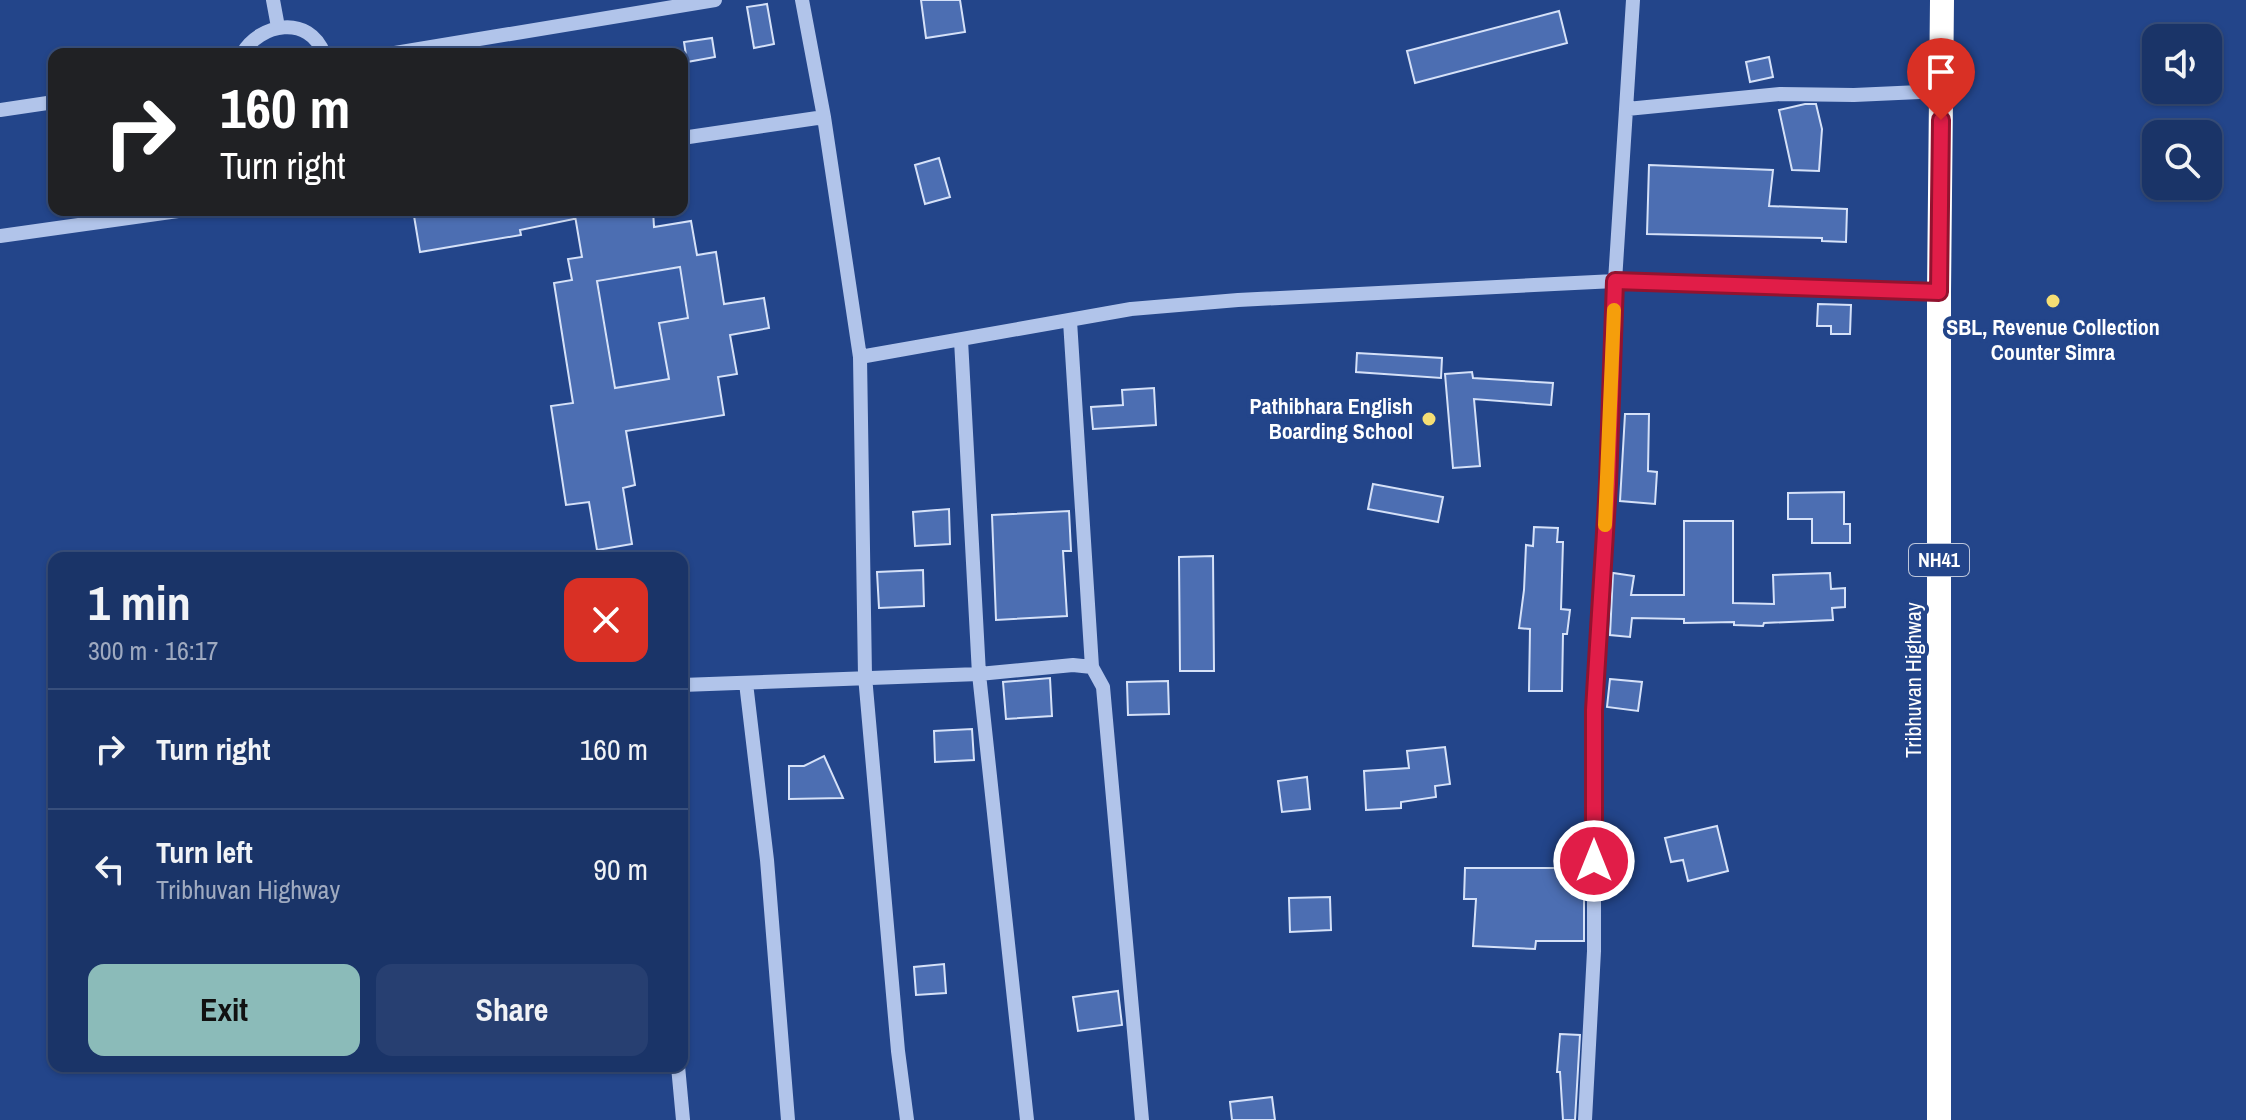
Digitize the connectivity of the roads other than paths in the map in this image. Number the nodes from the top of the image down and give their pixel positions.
1 (273, 0) edge
2 (715, 0) edge
3 (802, 0) edge
4 (1633, 0) edge
5 (1942, 0) edge
6 (278, 27) junction
7 (246, 48) edge
8 (320, 48) edge
9 (425, 48) edge
10 (1942, 91) junction
11 (48, 103) edge
12 (1627, 109) junction
13 (0, 110) edge
14 (824, 117) junction
15 (688, 137) edge
16 (142, 216) edge
17 (0, 236) edge
18 (1615, 281) junction
19 (1939, 292) junction
20 (1070, 321) junction
21 (961, 340) junction
22 (860, 357) junction
23 (1092, 667) junction
24 (979, 674) junction
25 (865, 676) junction
26 (746, 683) junction
27 (688, 685) edge
28 (679, 1072) edge
29 (683, 1120) edge
30 (788, 1120) edge
31 (907, 1120) edge
32 (1027, 1120) edge
33 (1142, 1120) edge
34 (1585, 1120) edge
35 (1939, 1120) edge

1 - 6 street
2 - 9 street
3 - 14 street
4 - 12 street
5 - 10 highway, Tribhuvan Highway / NH41
6 - 7 street
6 - 8 street
10 - 12 street
10 - 19 highway, Tribhuvan Highway / NH41
11 - 13 street
12 - 18 street
14 - 15 street
14 - 22 street
16 - 17 street
18 - 19 street
18 - 20 street
18 - 34 street
19 - 35 highway, Tribhuvan Highway / NH41
20 - 21 street
20 - 23 street
21 - 22 street
21 - 24 street
22 - 25 street
23 - 24 street
23 - 33 street
24 - 25 street
24 - 32 street
25 - 26 street
25 - 31 street
26 - 27 street
26 - 30 street
28 - 29 street

